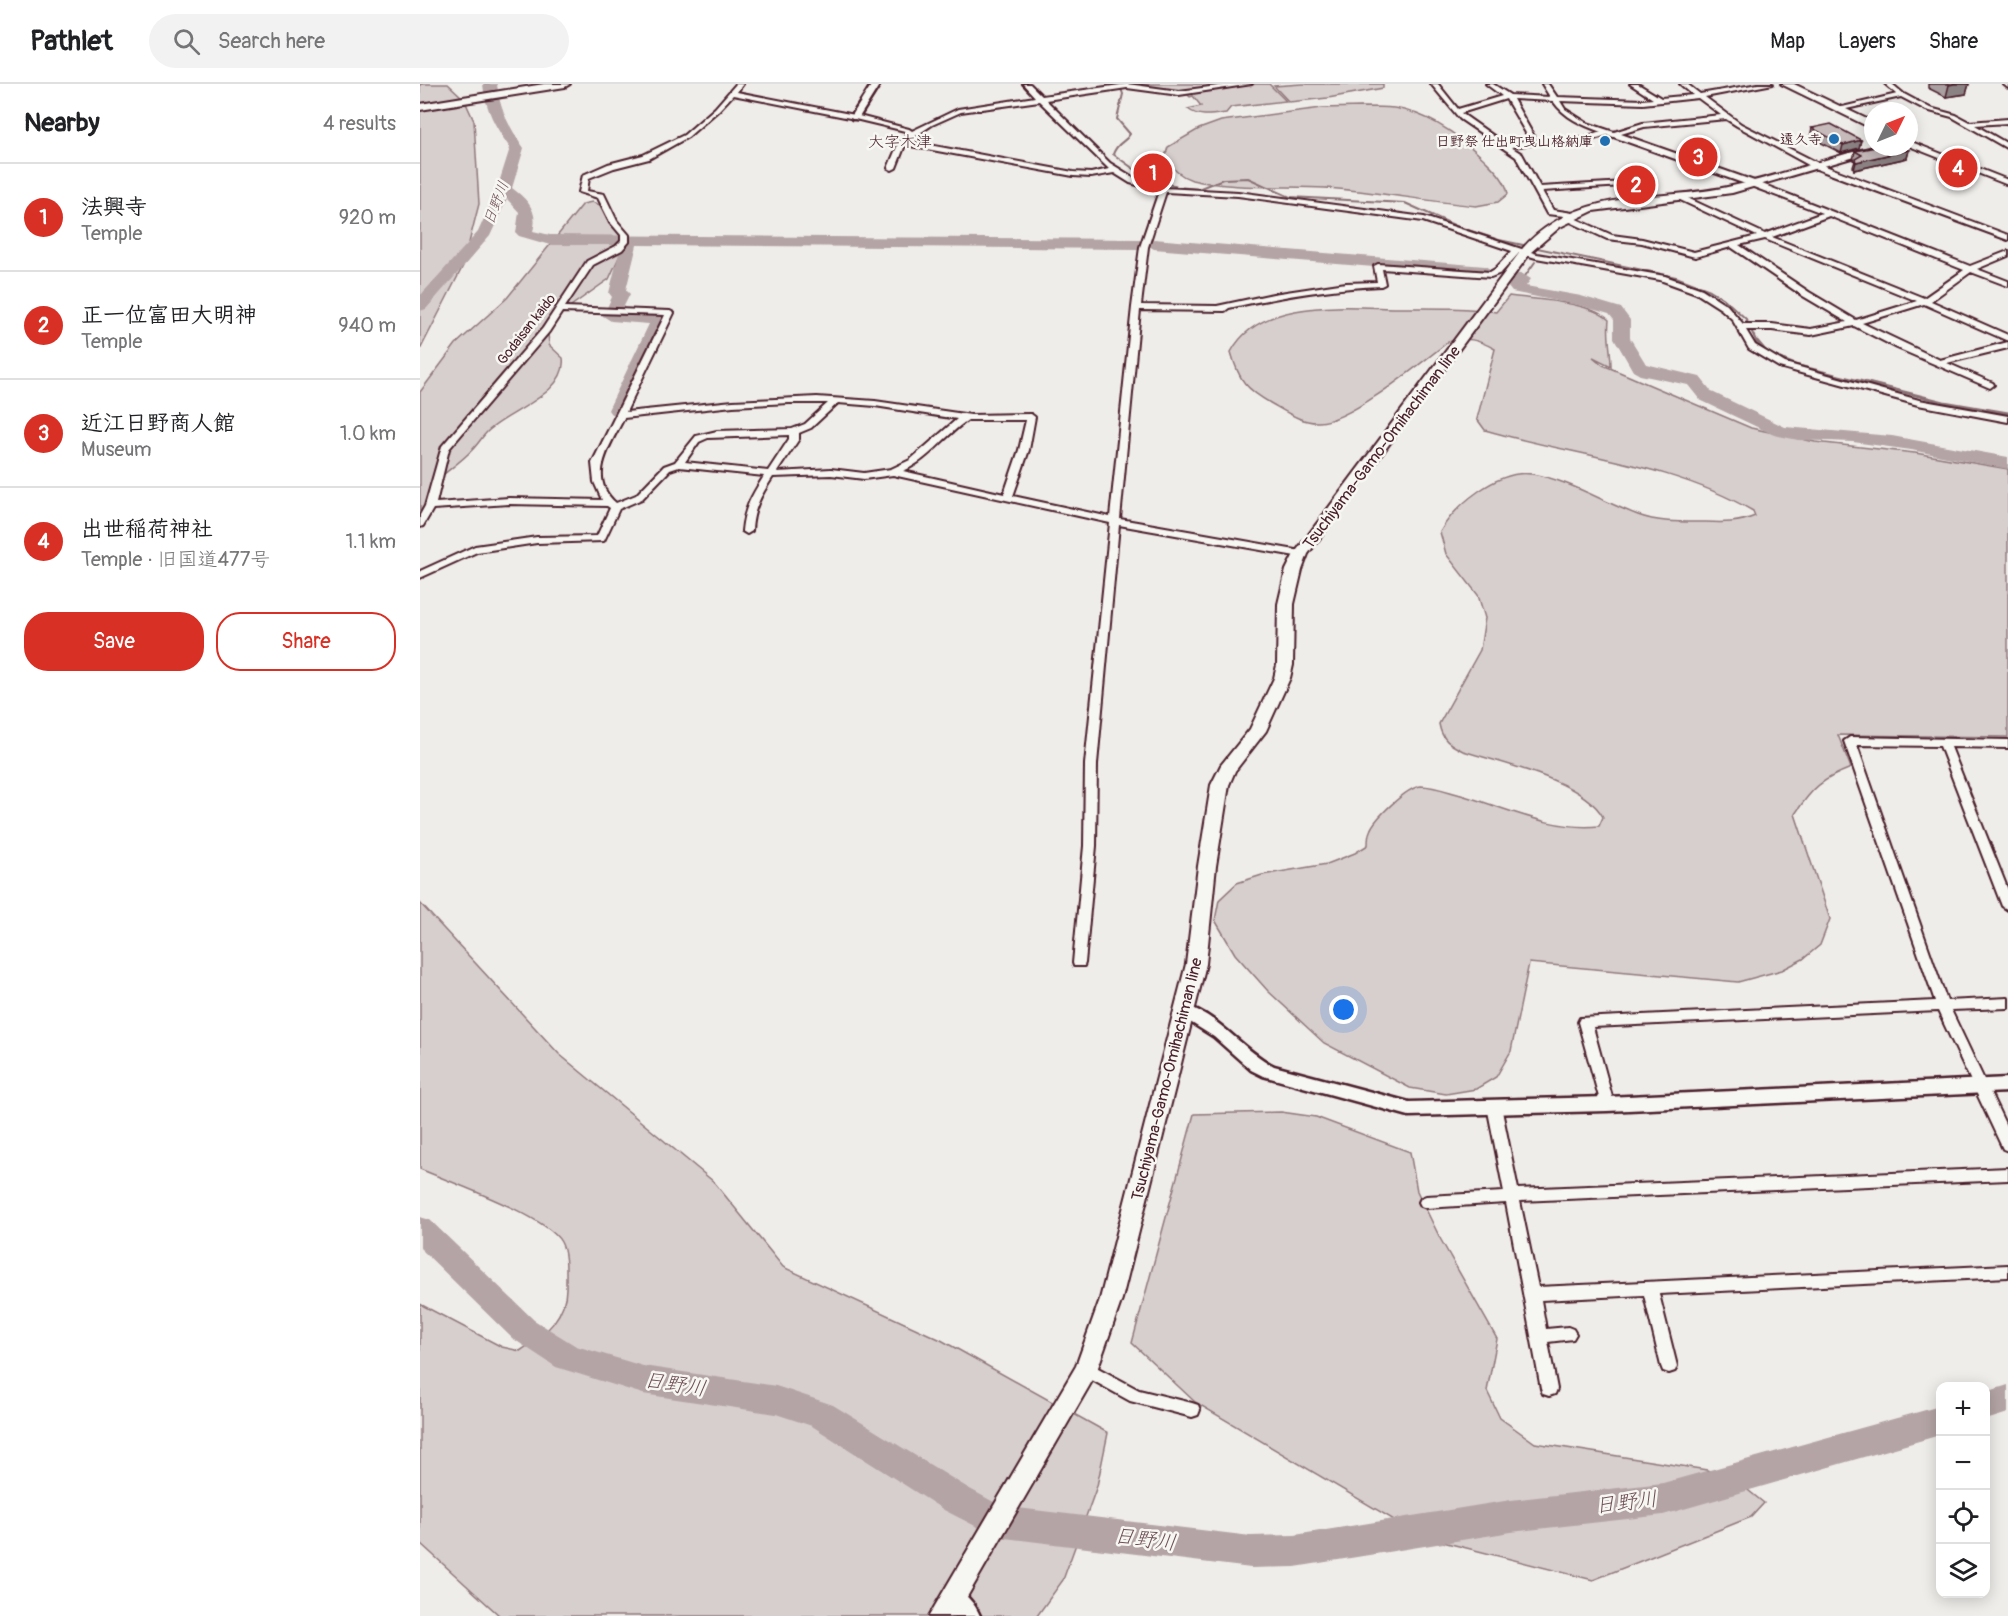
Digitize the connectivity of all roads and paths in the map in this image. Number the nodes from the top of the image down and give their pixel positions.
1 (565, 84) edge
2 (740, 84) edge
3 (876, 84) edge
4 (1026, 84) edge
5 (1249, 84) edge
6 (1434, 84) edge
7 (1490, 84) edge
8 (1545, 84) edge
9 (1633, 84) edge
10 (1683, 84) edge
11 (1770, 84) edge
12 (1786, 84) edge
13 (1888, 84) edge
14 (1118, 86) edge
15 (733, 93) junction
16 (1902, 95) junction
17 (1698, 96) junction
18 (1508, 97) junction
19 (1042, 98) junction
20 (1556, 98) junction
21 (1661, 101) junction
22 (425, 106) edge
23 (1837, 109) junction
24 (1457, 112) junction
25 (855, 117) junction
26 (1726, 117) junction
27 (2008, 121) edge
28 (1864, 122) edge
29 (1966, 124) junction
30 (911, 134) junction
31 (1608, 134) junction
32 (903, 142) junction
33 (1534, 142) junction
34 (1505, 146) junction
35 (1918, 147) edge
36 (2008, 147) edge
37 (1864, 153) edge
38 (1817, 166) junction
39 (892, 168) dead end
40 (1116, 170) junction
41 (2008, 175) edge
42 (1995, 178) junction
43 (1640, 183) dead end
44 (2008, 183) edge
45 (1754, 184) junction
46 (1538, 189) junction
47 (1163, 190) junction
48 (1681, 197) junction
49 (1827, 214) junction
50 (1568, 216) junction
51 (1765, 237) junction
52 (2008, 238) edge
53 (1733, 245) junction
54 (1526, 249) junction
55 (2008, 253) edge
56 (1970, 269) junction
57 (2008, 284) edge
58 (1925, 301) junction
59 (1136, 308) junction
60 (561, 309) junction
61 (1855, 323) junction
62 (1742, 327) junction
63 (2008, 338) edge
64 (2008, 345) edge
65 (1939, 363) junction
66 (1990, 385) dead end
67 (835, 401) junction
68 (622, 415) junction
69 (965, 418) junction
70 (2008, 419) edge
71 (794, 432) junction
72 (678, 464) junction
73 (893, 472) junction
74 (772, 475) junction
75 (1008, 497) junction
76 (612, 505) junction
77 (430, 506) junction
78 (1114, 521) junction
79 (420, 524) edge
80 (747, 531) dead end
81 (1301, 554) junction
82 (420, 575) edge
83 (1944, 743) junction
84 (2008, 744) edge
85 (2008, 906) edge
86 (1079, 963) dead end
87 (2008, 1003) edge
88 (1943, 1007) junction
89 (1185, 1011) junction
90 (2008, 1085) edge
91 (1981, 1087) junction
92 (1607, 1104) junction
93 (1494, 1106) junction
94 (2008, 1145) edge
95 (2008, 1174) edge
96 (1513, 1196) junction
97 (1426, 1202) dead end
98 (2008, 1270) edge
99 (1650, 1288) junction
100 (1532, 1294) junction
101 (1568, 1334) dead end
102 (1540, 1336) junction
103 (1669, 1366) dead end
104 (1088, 1369) junction
105 (1549, 1389) dead end
106 (1192, 1410) dead end
107 (955, 1610) edge

1 - 22 highway
2 - 15 street, Godaisan kaido
3 - 25 street
4 - 19 street
5 - 14 street
6 - 24 street
7 - 18 street
8 - 20 street
9 - 21 street
10 - 17 street
11 - 17 street
12 - 23 main road
13 - 16 street
14 - 19 street
15 - 25 street
15 - 60 street, Godaisan kaido
16 - 23 street
16 - 29 street
17 - 21 street
17 - 26 street
18 - 20 street
18 - 24 street
18 - 33 street
19 - 30 street
19 - 40 street
20 - 21 street
20 - 31 street
23 - 28 main road
24 - 34 street
25 - 30 street
26 - 31 street
26 - 38 street
27 - 29 street
29 - 36 street
30 - 32 street
31 - 33 street
31 - 45 street
32 - 39 street
32 - 40 street
33 - 34 street
34 - 46 street
35 - 42 street
37 - 38 main road, Tsuchiyama-Gamo-Omihachiman line
38 - 45 main road, Tsuchiyama-Gamo-Omihachiman line
38 - 52 street
40 - 47 street
41 - 42 street
42 - 44 street
43 - 46 street
45 - 48 main road, Tsuchiyama-Gamo-Omihachiman line
45 - 49 street
46 - 50 street
47 - 54 street
47 - 59 street
48 - 50 main road, Tsuchiyama-Gamo-Omihachiman line
48 - 51 street
49 - 51 street
49 - 56 street
50 - 53 street
50 - 54 main road, Tsuchiyama-Gamo-Omihachiman line
51 - 53 street
51 - 58 street
53 - 61 street
54 - 59 street
54 - 62 street
54 - 81 main road, Tsuchiyama-Gamo-Omihachiman line
55 - 56 street
56 - 57 street
56 - 58 street
58 - 61 street
58 - 63 street
59 - 78 street
60 - 68 street
60 - 77 street, Godaisan kaido
61 - 62 street
61 - 65 street
62 - 70 street
64 - 65 street
65 - 66 street
67 - 68 street
67 - 69 street
67 - 71 street
68 - 76 street
69 - 73 street
69 - 75 street
71 - 72 street
71 - 74 street
72 - 74 street
72 - 76 street
73 - 74 street
73 - 75 street
74 - 80 street
75 - 78 street
76 - 77 street
76 - 82 street
77 - 79 street, Godaisan kaido
78 - 81 street
78 - 86 street
81 - 89 main road, Tsuchiyama-Gamo-Omihachiman line
83 - 84 street
83 - 85 street
83 - 88 street
87 - 88 street
88 - 91 street
88 - 92 street
89 - 93 street
89 - 104 main road, Tsuchiyama-Gamo-Omihachiman line
90 - 91 street
91 - 92 street
91 - 94 street
92 - 93 street
93 - 96 street
95 - 96 street
96 - 97 street
96 - 100 street
98 - 99 street
99 - 100 street
99 - 103 street
100 - 102 street
101 - 102 street
102 - 105 street
104 - 106 street
104 - 107 main road, Tsuchiyama-Gamo-Omihachiman line

